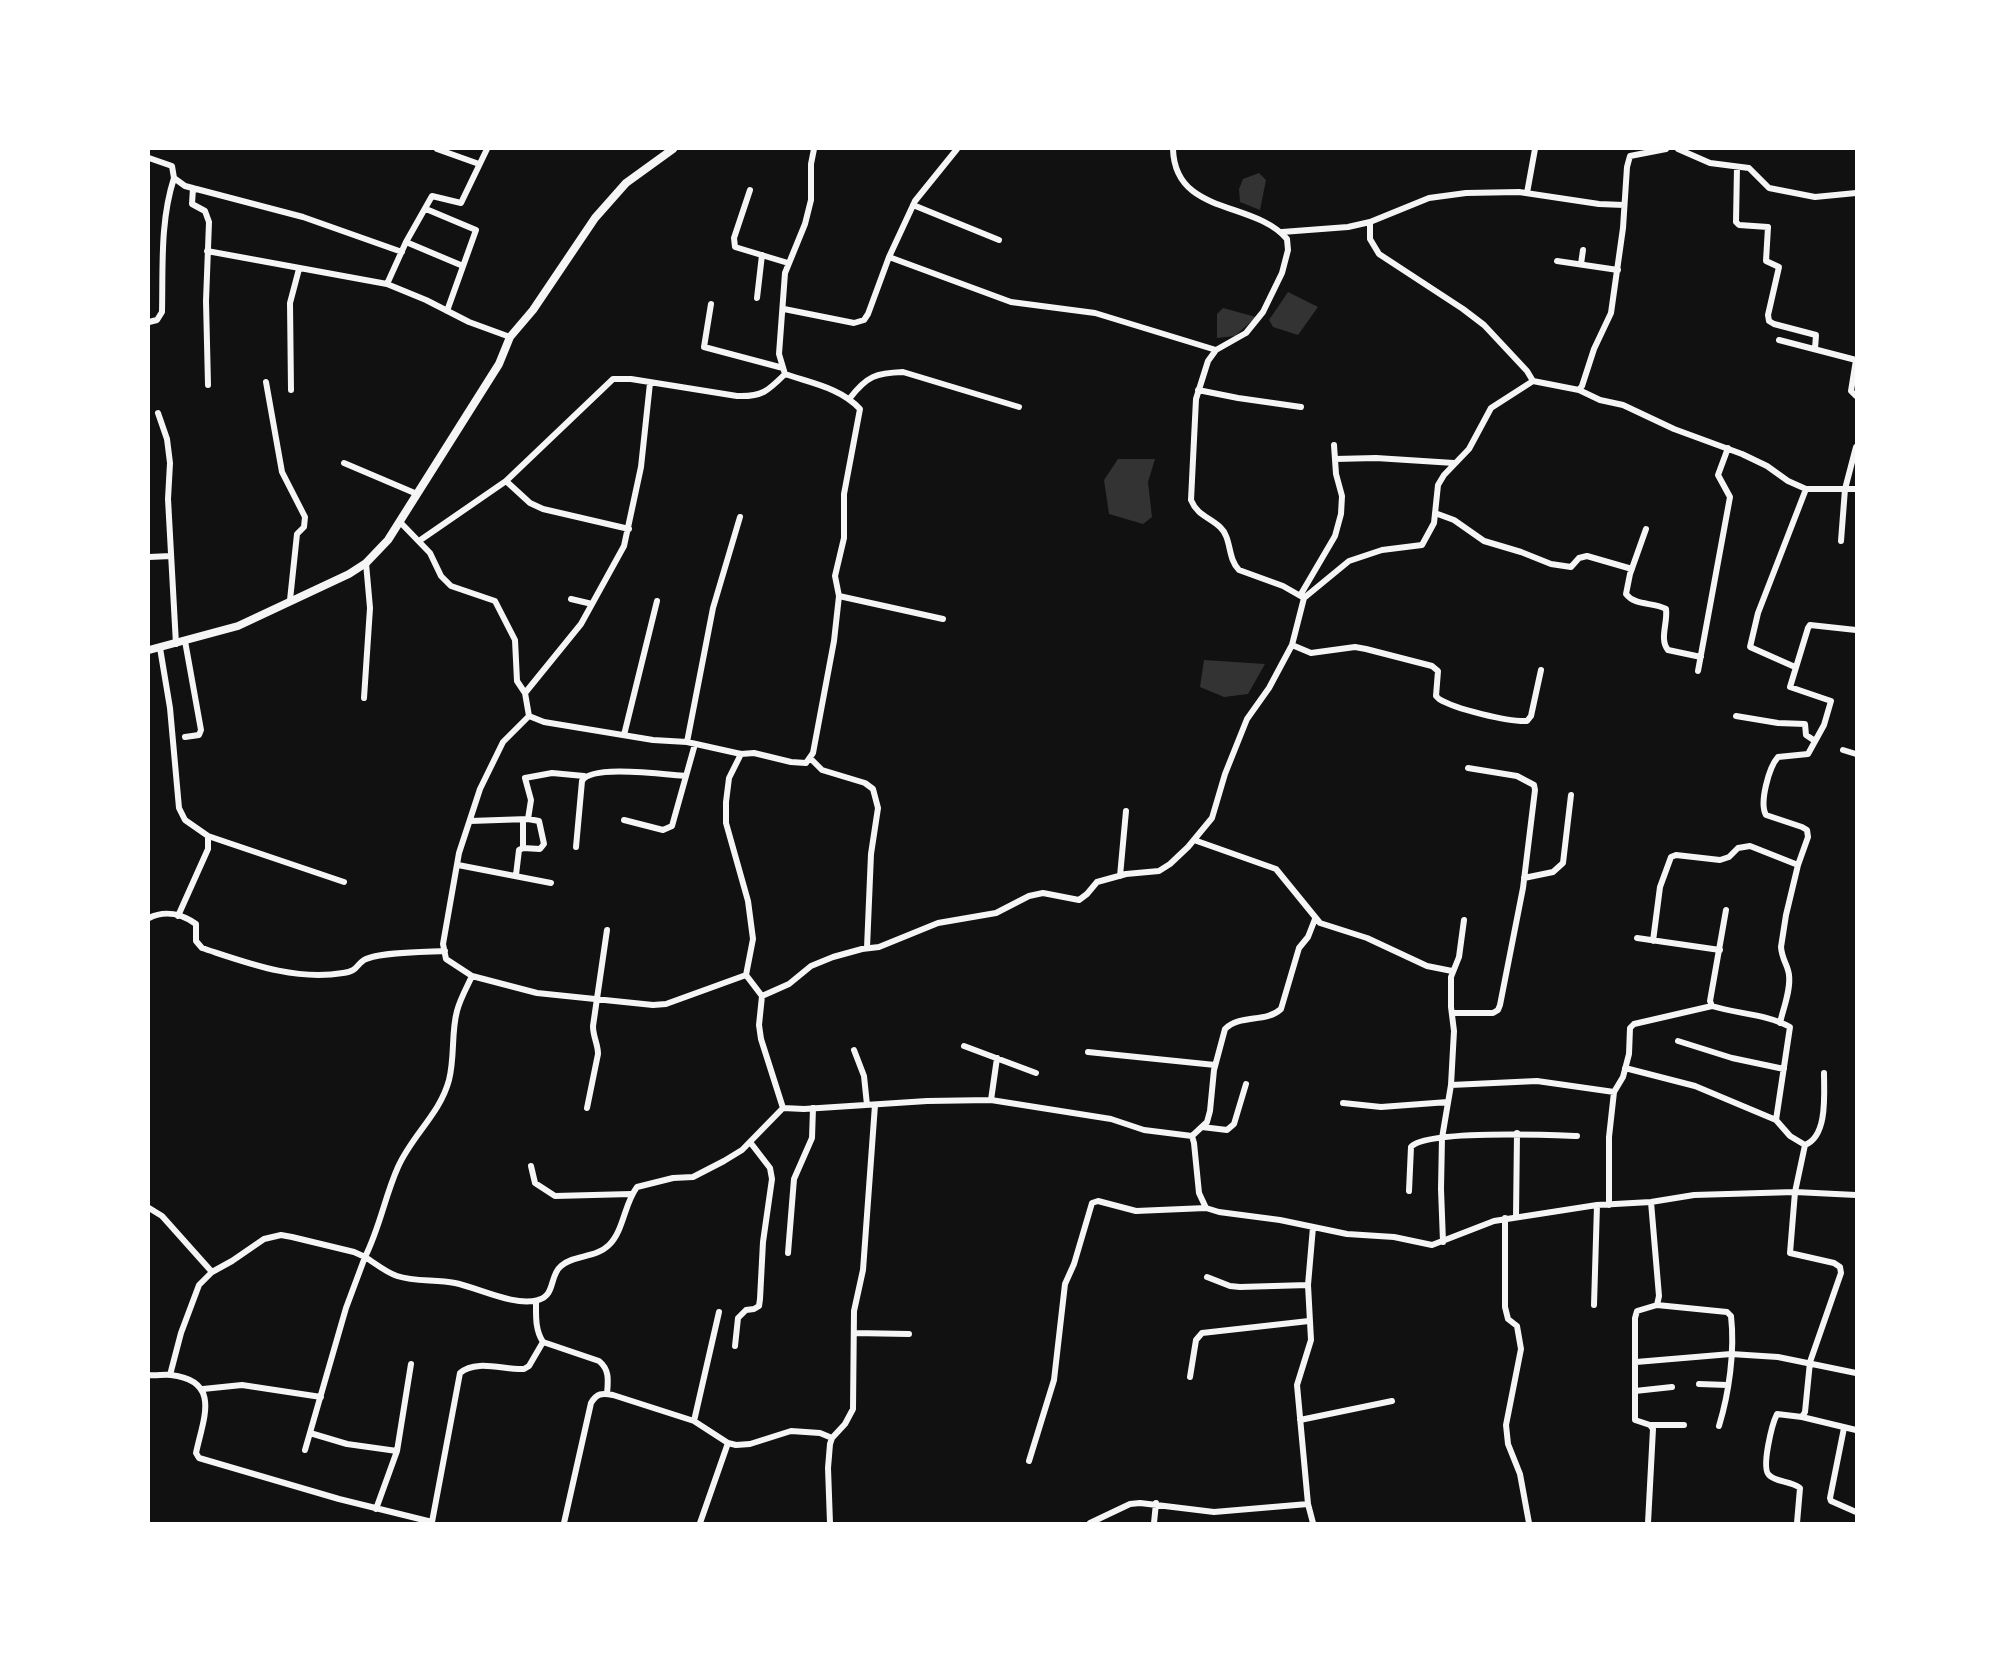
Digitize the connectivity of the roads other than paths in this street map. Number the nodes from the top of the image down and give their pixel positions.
1 (437, 149) edge
2 (487, 149) edge
3 (673, 149) edge
4 (814, 149) edge
5 (957, 149) edge
6 (1174, 149) edge
7 (1535, 149) edge
8 (1666, 149) edge
9 (1678, 149) edge
10 (149, 159) edge
11 (479, 164) junction
12 (1737, 167) junction
13 (174, 178) junction
14 (193, 188) junction
15 (750, 190) dead end
16 (1527, 193) junction
17 (1856, 193) edge
18 (913, 205) junction
19 (1624, 205) junction
20 (426, 209) junction
21 (1370, 222) junction
22 (1282, 232) junction
23 (999, 240) dead end
24 (406, 242) junction
25 (1583, 250) dead end
26 (207, 251) junction
27 (402, 252) junction
28 (762, 255) junction
29 (889, 257) junction
30 (1557, 261) dead end
31 (788, 263) junction
32 (1581, 264) junction
33 (463, 266) junction
34 (299, 269) junction
35 (1618, 270) junction
36 (387, 284) junction
37 (757, 298) dead end
38 (711, 304) dead end
39 (784, 309) junction
40 (447, 311) junction
41 (149, 322) edge
42 (510, 337) junction
43 (1779, 340) dead end
44 (1815, 349) junction
45 (1216, 350) junction
46 (1856, 360) edge
47 (784, 371) junction
48 (1533, 381) junction
49 (266, 382) dead end
50 (650, 383) junction
51 (208, 385) dead end
52 (291, 390) dead end
53 (1198, 390) junction
54 (1579, 390) junction
55 (1856, 396) edge
56 (850, 398) junction
57 (1019, 407) dead end
58 (1301, 407) dead end
59 (158, 413) dead end
60 (1334, 445) dead end
61 (1856, 447) edge
62 (1728, 449) junction
63 (1335, 458) junction
64 (344, 463) dead end
65 (1454, 463) junction
66 (506, 481) junction
67 (1806, 489) junction
68 (1845, 489) junction
69 (1856, 489) edge
70 (417, 494) junction
71 (1436, 513) junction
72 (740, 517) dead end
73 (400, 522) junction
74 (1646, 528) dead end
75 (629, 529) junction
76 (419, 541) junction
77 (1841, 541) dead end
78 (171, 556) junction
79 (149, 557) edge
80 (366, 564) junction
81 (1632, 569) junction
82 (839, 596) junction
83 (1303, 596) junction
84 (571, 599) dead end
85 (290, 600) junction
86 (657, 601) dead end
87 (592, 604) junction
88 (943, 619) dead end
89 (1856, 630) edge
90 (181, 643) junction
91 (1292, 645) junction
92 (160, 648) junction
93 (149, 650) edge
94 (1701, 657) junction
95 (1795, 667) junction
96 (1541, 670) dead end
97 (1699, 671) dead end
98 (525, 693) junction
99 (364, 698) dead end
100 (529, 716) junction
101 (1736, 716) dead end
102 (624, 735) junction
103 (185, 737) dead end
104 (1815, 741) junction
105 (691, 743) junction
106 (1843, 750) dead end
107 (741, 754) junction
108 (1856, 754) edge
109 (810, 758) junction
110 (1468, 768) dead end
111 (584, 776) junction
112 (686, 776) junction
113 (1571, 796) dead end
114 (1126, 811) dead end
115 (526, 819) junction
116 (624, 820) dead end
117 (470, 821) junction
118 (208, 836) junction
119 (1194, 840) junction
120 (576, 847) dead end
121 (523, 848) junction
122 (458, 865) junction
123 (1798, 865) junction
124 (516, 875) junction
125 (1120, 876) junction
126 (1524, 878) junction
127 (344, 882) dead end
128 (551, 883) dead end
129 (1726, 910) dead end
130 (178, 916) junction
131 (149, 918) edge
132 (1315, 919) junction
133 (1464, 920) dead end
134 (607, 930) dead end
135 (1637, 938) dead end
136 (1653, 941) junction
137 (867, 948) junction
138 (1720, 950) junction
139 (444, 951) junction
140 (1452, 971) junction
141 (747, 975) junction
142 (472, 976) junction
143 (762, 996) junction
144 (597, 999) junction
145 (1712, 1006) junction
146 (1453, 1013) junction
147 (1780, 1023) junction
148 (1678, 1041) dead end
149 (964, 1046) dead end
150 (854, 1050) dead end
151 (1088, 1052) dead end
152 (997, 1058) junction
153 (1215, 1065) junction
154 (1625, 1068) junction
155 (1784, 1069) junction
156 (1036, 1073) dead end
157 (1824, 1073) dead end
158 (1246, 1084) dead end
159 (1451, 1085) junction
160 (1614, 1092) junction
161 (991, 1100) junction
162 (1448, 1102) junction
163 (1343, 1103) dead end
164 (871, 1105) junction
165 (587, 1108) dead end
166 (783, 1108) junction
167 (813, 1108) junction
168 (1776, 1120) junction
169 (1202, 1127) junction
170 (1517, 1133) junction
171 (1192, 1136) junction
172 (1577, 1136) dead end
173 (1442, 1138) junction
174 (750, 1142) junction
175 (1805, 1145) junction
176 (530, 1166) dead end
177 (1409, 1191) dead end
178 (1796, 1192) junction
179 (631, 1194) junction
180 (1856, 1195) edge
181 (1651, 1202) junction
182 (1597, 1205) junction
183 (1609, 1205) junction
184 (149, 1208) edge
185 (1206, 1208) junction
186 (1516, 1217) junction
187 (1505, 1218) junction
188 (1313, 1227) junction
189 (1443, 1242) junction
190 (788, 1253) dead end
191 (365, 1257) junction
192 (212, 1272) junction
193 (1207, 1277) dead end
194 (1308, 1285) junction
195 (536, 1301) junction
196 (1594, 1305) dead end
197 (1657, 1305) junction
198 (719, 1312) dead end
199 (1308, 1321) junction
200 (854, 1333) junction
201 (909, 1334) dead end
202 (543, 1342) junction
203 (735, 1346) dead end
204 (1731, 1354) junction
205 (1636, 1363) junction
206 (1810, 1363) junction
207 (411, 1364) dead end
208 (1856, 1373) edge
209 (149, 1375) edge
210 (170, 1375) junction
211 (1190, 1377) dead end
212 (1699, 1384) dead end
213 (1727, 1385) junction
214 (1672, 1387) dead end
215 (203, 1389) junction
216 (1635, 1391) junction
217 (607, 1394) junction
218 (321, 1397) junction
219 (1392, 1401) dead end
220 (1802, 1417) junction
221 (1300, 1420) junction
222 (694, 1422) junction
223 (1650, 1425) junction
224 (1684, 1425) dead end
225 (1719, 1426) dead end
226 (1844, 1428) junction
227 (1856, 1430) edge
228 (310, 1433) junction
229 (832, 1438) junction
230 (728, 1443) junction
231 (304, 1450) dead end
232 (397, 1451) junction
233 (1029, 1461) dead end
234 (1156, 1503) junction
235 (1308, 1504) junction
236 (376, 1509) junction
237 (1856, 1512) edge
238 (564, 1523) edge
239 (700, 1523) edge
240 (830, 1523) edge
241 (1090, 1523) edge
242 (1154, 1523) edge
243 (1313, 1523) edge
244 (1528, 1523) edge
245 (1648, 1523) edge
246 (1797, 1523) edge

1 - 11 street
2 - 11 street
3 - 42 main road
4 - 31 street
5 - 18 street
6 - 22 street
7 - 16 street
8 - 19 street
9 - 12 street
10 - 13 street
11 - 20 street
12 - 17 street
12 - 44 street
13 - 14 street
13 - 41 street
14 - 26 street
14 - 27 street
15 - 28 street
16 - 19 street
16 - 21 street
18 - 23 street
18 - 29 street
19 - 35 street
20 - 24 street
20 - 33 street
21 - 22 street
21 - 48 street
22 - 45 street
24 - 27 street
24 - 33 street
25 - 32 street
26 - 34 street
26 - 51 street
27 - 36 street
28 - 31 street
28 - 37 street
29 - 39 street
29 - 45 street
30 - 32 street
31 - 39 street
32 - 35 street
33 - 40 street
34 - 36 street
34 - 52 street
35 - 54 street
36 - 40 street
38 - 47 street
39 - 47 street
40 - 42 street
42 - 70 main road
43 - 44 street
44 - 46 street
45 - 53 street
46 - 55 street
47 - 50 street
47 - 56 street
48 - 54 street
48 - 65 street
49 - 85 street
50 - 66 street
50 - 75 street
53 - 58 street
53 - 83 street
54 - 62 street
56 - 57 street
56 - 82 street
59 - 78 street
60 - 63 street
61 - 68 street
62 - 67 street
62 - 94 street
63 - 65 street
63 - 83 street
64 - 70 street
65 - 71 street
66 - 75 street
66 - 76 street
67 - 68 street
67 - 95 street
68 - 69 street
68 - 77 street
70 - 73 main road
71 - 81 street
71 - 83 street
72 - 105 street
73 - 76 street
73 - 80 main road
74 - 81 street
75 - 87 street
76 - 98 street
78 - 79 street
78 - 90 street
80 - 85 main road
80 - 99 street
81 - 94 street
82 - 88 street
82 - 109 street
83 - 91 street
84 - 87 street
85 - 90 main road
86 - 102 street
87 - 98 street
89 - 95 street
90 - 92 main road
90 - 103 street
91 - 96 street
91 - 119 street
92 - 93 main road
92 - 118 street
94 - 97 street
95 - 104 street
98 - 100 street
100 - 102 street
100 - 117 street
101 - 104 street
102 - 105 street
104 - 123 street
105 - 107 street
105 - 112 street
106 - 108 street
107 - 109 street
107 - 141 street
109 - 137 street
110 - 126 street
111 - 112 street
111 - 115 street
111 - 120 street
112 - 116 street
113 - 126 street
114 - 125 street
115 - 117 street
115 - 121 street
115 - 121 street
117 - 122 street
118 - 127 street
118 - 130 street
119 - 125 street
119 - 132 street
121 - 124 street
122 - 124 street
122 - 139 street
123 - 136 street
123 - 147 street
124 - 128 street
125 - 137 street
126 - 146 street
129 - 138 street
130 - 131 street
130 - 139 street
132 - 140 street
132 - 153 street
133 - 140 street
134 - 144 street
135 - 136 street
136 - 138 street
137 - 143 street
138 - 145 street
139 - 142 street
140 - 146 street
141 - 143 street
141 - 144 street
142 - 144 street
142 - 191 street
143 - 166 street
144 - 165 street
145 - 147 street
145 - 154 street
146 - 159 street
147 - 155 street
148 - 155 street
149 - 152 street
150 - 164 street
151 - 153 street
152 - 156 street
152 - 161 street
153 - 169 street
154 - 160 street
154 - 168 street
155 - 168 street
157 - 175 street
158 - 169 street
159 - 160 street
159 - 162 street
160 - 183 street
161 - 164 street
161 - 171 street
162 - 163 street
162 - 173 street
164 - 167 street
164 - 200 street
166 - 167 street
166 - 174 street
167 - 190 street
168 - 175 street
169 - 171 street
170 - 172 street
170 - 173 street
170 - 186 street
171 - 185 street
173 - 177 street
173 - 189 street
174 - 179 street
174 - 203 street
175 - 178 street
176 - 179 street
178 - 180 street
178 - 181 street
178 - 206 street
179 - 195 street
181 - 183 street
181 - 197 street
182 - 183 street
182 - 186 street
182 - 196 street
184 - 192 street
185 - 188 street
185 - 233 street
186 - 187 street
187 - 189 street
187 - 244 street
188 - 189 street
188 - 194 street
191 - 192 street
191 - 195 street
191 - 218 street
192 - 210 street
193 - 194 street
194 - 199 street
195 - 202 street
197 - 204 street
197 - 205 street
198 - 222 street
199 - 211 street
199 - 221 street
200 - 201 street
200 - 229 street
202 - 217 street
202 - 236 street
204 - 205 street
204 - 206 street
204 - 213 street
205 - 216 street
206 - 208 street
206 - 220 street
207 - 232 street
209 - 210 street
210 - 215 street
212 - 213 street
213 - 225 street
214 - 216 street
215 - 218 street
215 - 236 street
216 - 223 street
217 - 222 street
217 - 238 street
218 - 228 street
219 - 221 street
220 - 226 street
220 - 246 street
221 - 235 street
222 - 230 street
223 - 224 street
223 - 245 street
226 - 227 street
226 - 237 street
228 - 231 street
228 - 232 street
229 - 230 street
229 - 240 street
230 - 239 street
232 - 236 street
234 - 235 street
234 - 241 street
234 - 242 street
235 - 243 street

